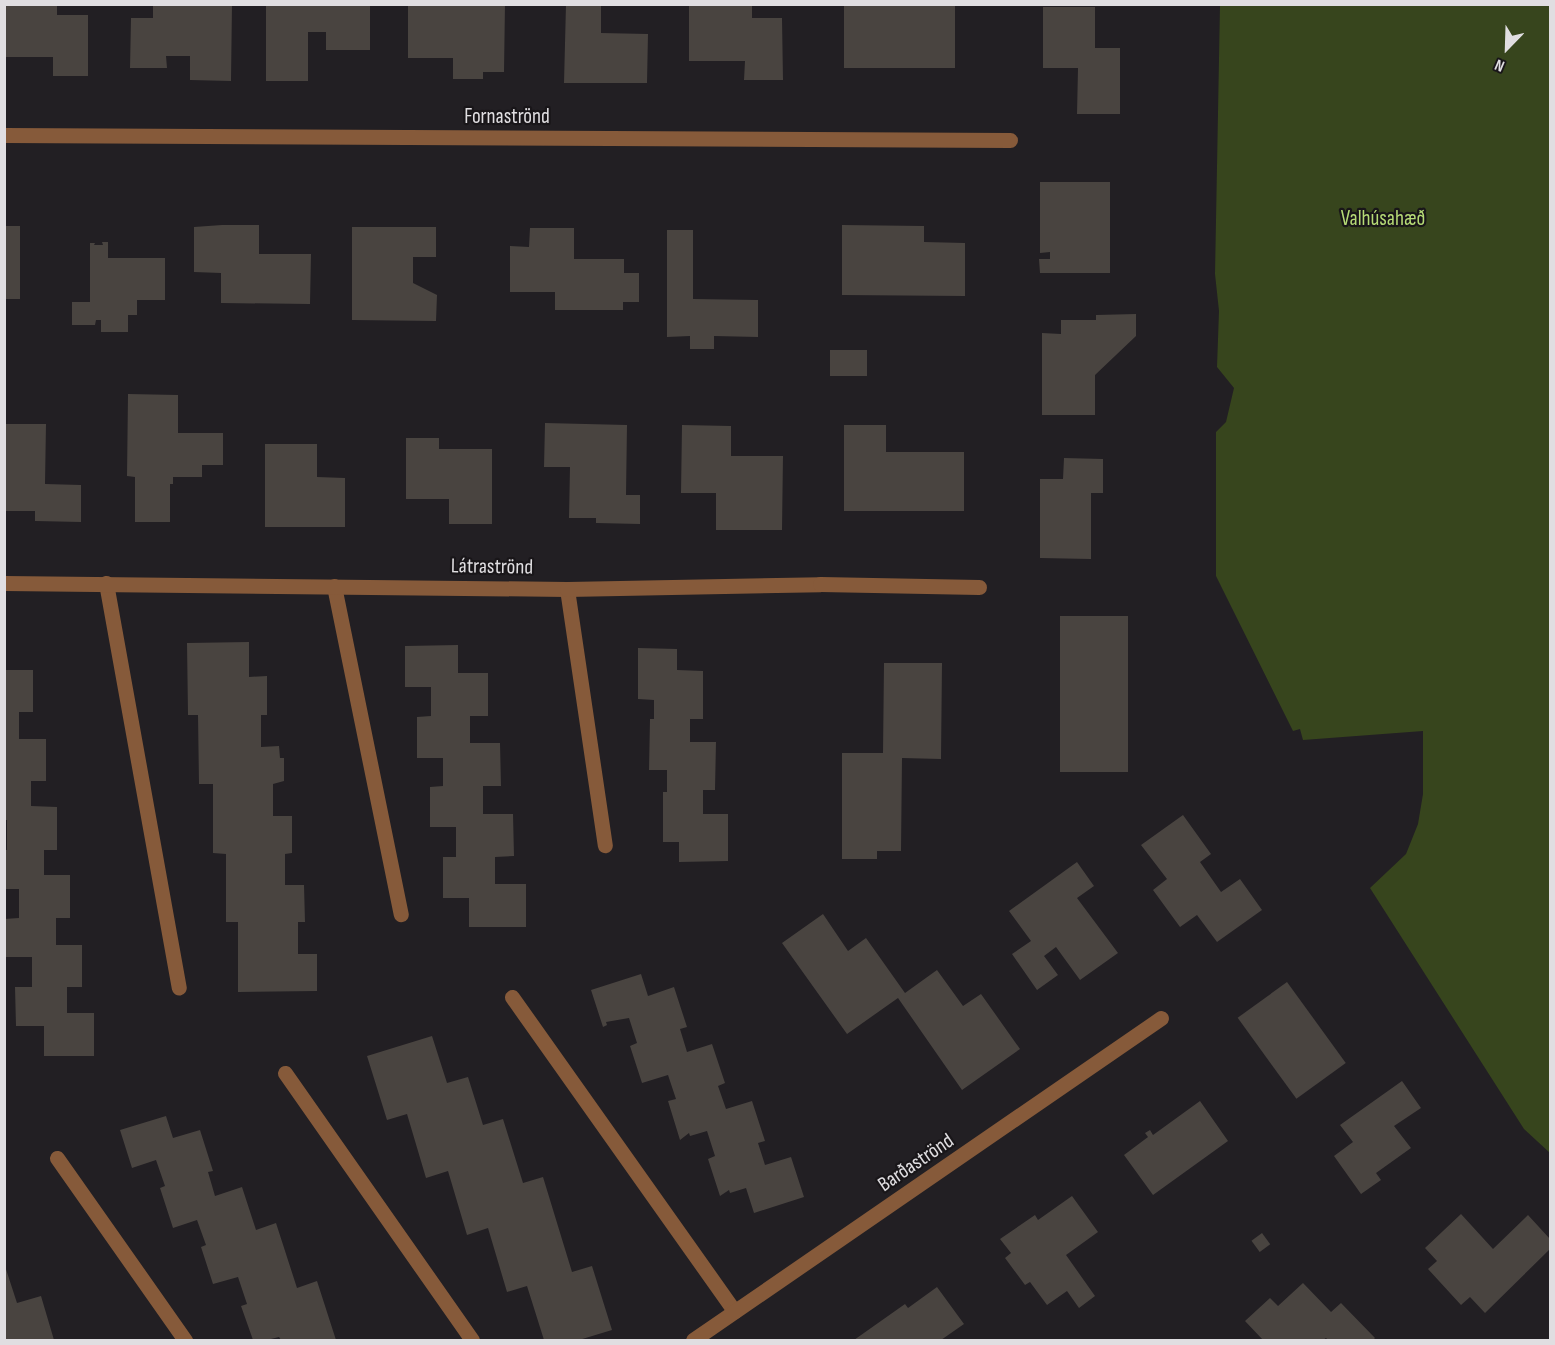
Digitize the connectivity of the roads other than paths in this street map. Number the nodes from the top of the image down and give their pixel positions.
1 (4, 135) edge
2 (1010, 140) dead end
3 (4, 583) edge
4 (106, 584) junction
5 (334, 586) junction
6 (979, 587) dead end
7 (567, 590) junction
8 (605, 845) dead end
9 (401, 914) dead end
10 (179, 987) dead end
11 (512, 997) dead end
12 (1161, 1018) dead end
13 (285, 1073) dead end
14 (57, 1158) dead end
15 (734, 1311) junction
16 (185, 1341) edge
17 (472, 1341) edge
18 (693, 1341) edge

1 - 2 street, Fornaströnd
3 - 4 street, Látraströnd
4 - 5 street, Látraströnd
4 - 10 street
5 - 7 street, Látraströnd
5 - 9 street
6 - 7 street, Látraströnd
7 - 8 street
11 - 15 street
12 - 15 street, Barðaströnd
13 - 17 street
14 - 16 street
15 - 18 street, Barðaströnd

